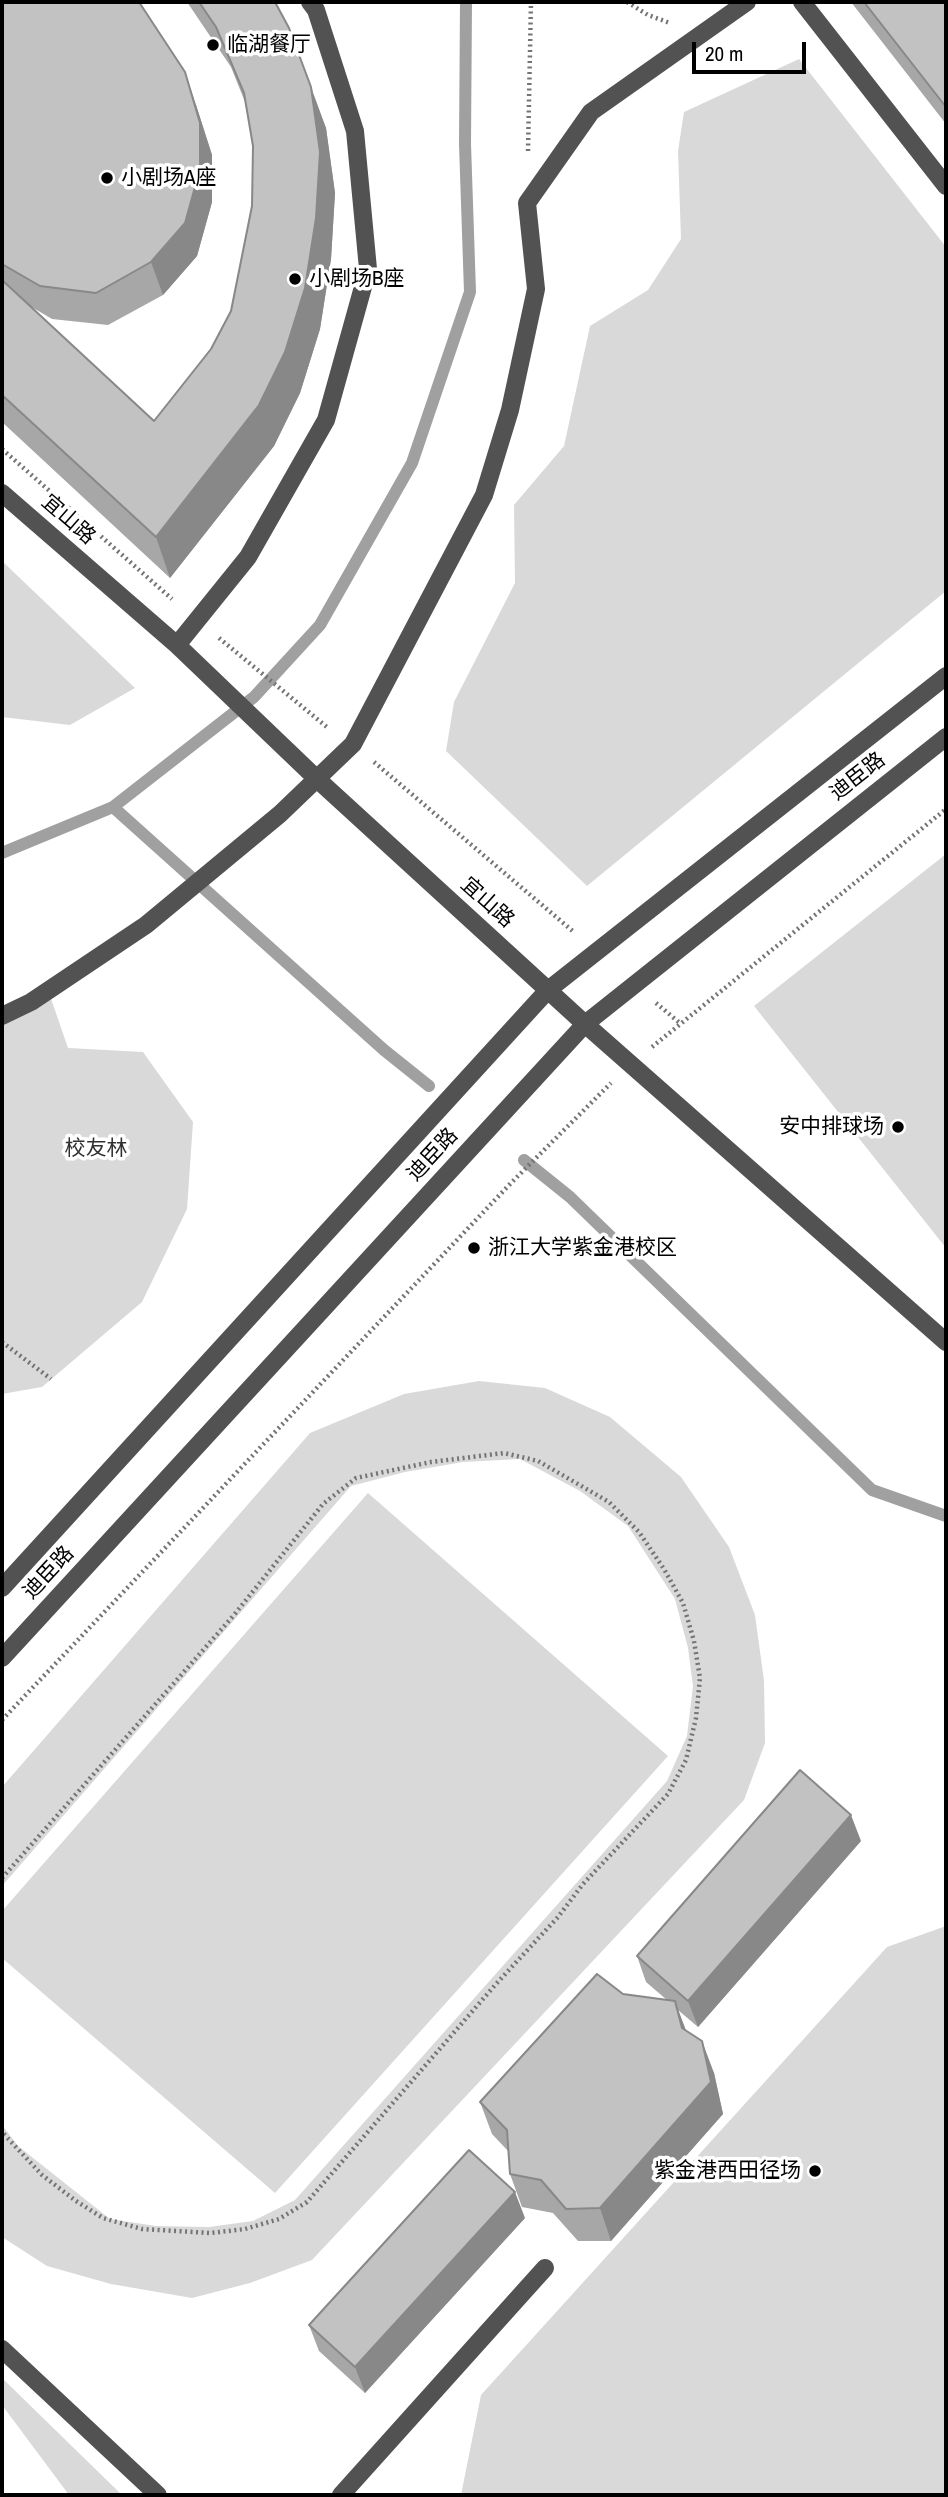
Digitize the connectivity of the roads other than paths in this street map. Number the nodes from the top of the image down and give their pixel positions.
1 (310, 2) edge
2 (747, 2) edge
3 (802, 2) edge
4 (946, 186) edge
5 (2, 493) edge
6 (177, 645) junction
7 (946, 676) edge
8 (946, 737) edge
9 (317, 779) junction
10 (548, 989) junction
11 (2, 1016) edge
12 (585, 1024) junction
13 (946, 1342) edge
14 (2, 1588) edge
15 (2, 1658) edge
16 (545, 2268) dead end
17 (2, 2349) edge
18 (158, 2495) edge
19 (341, 2495) edge

1 - 6 street
2 - 9 street
3 - 4 street
5 - 6 street, 宜山路
6 - 9 street, 宜山路
7 - 10 street, 迪臣路
8 - 12 street, 迪臣路
9 - 10 street, 宜山路
9 - 11 street
10 - 12 street, 宜山路
10 - 14 street, 迪臣路
12 - 13 street, 宜山路
12 - 15 street, 迪臣路
16 - 19 street
17 - 18 street

